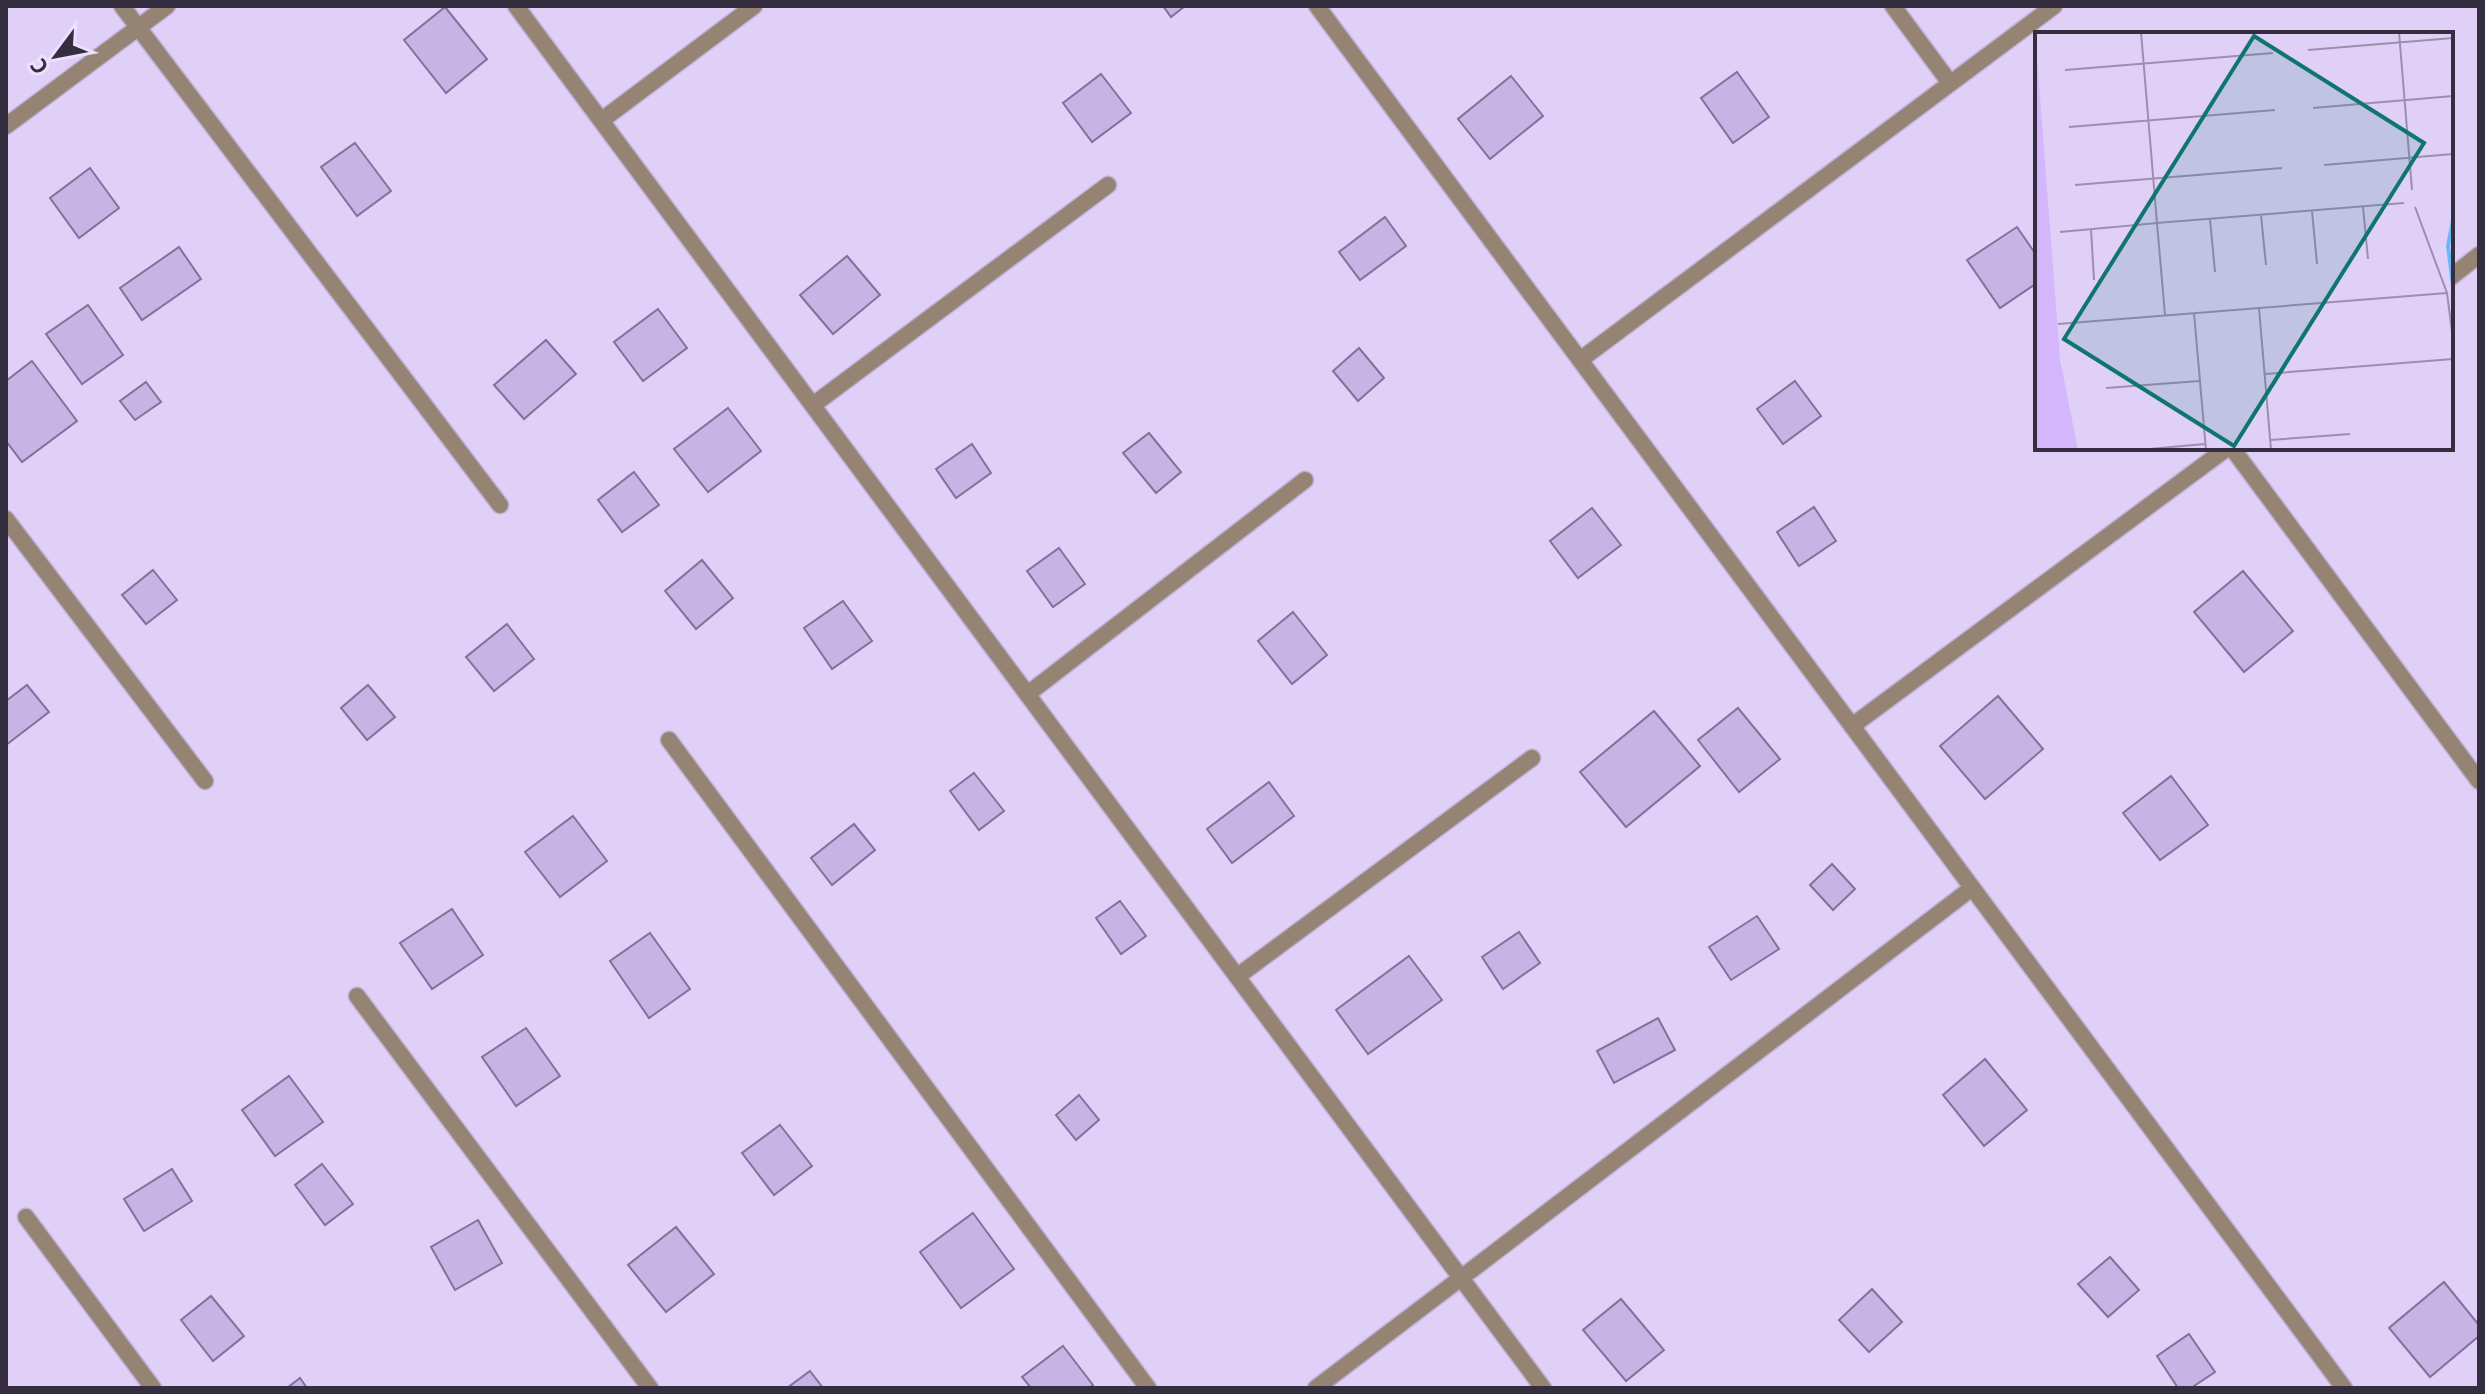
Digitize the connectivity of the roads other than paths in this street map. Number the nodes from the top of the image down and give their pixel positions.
1 (122, 6) edge
2 (167, 6) edge
3 (516, 6) edge
4 (754, 6) edge
5 (1317, 6) edge
6 (1893, 6) edge
7 (2054, 6) edge
8 (137, 27) junction
9 (1950, 83) junction
10 (602, 120) junction
11 (6, 126) edge
12 (1108, 185) dead end
13 (2479, 255) edge
14 (2453, 275) edge
15 (1580, 360) junction
16 (813, 405) junction
17 (2227, 450) edge
18 (2231, 450) edge
19 (1305, 480) dead end
20 (500, 505) dead end
21 (6, 519) edge
22 (1029, 693) junction
23 (1852, 726) junction
24 (669, 740) dead end
25 (1532, 758) dead end
26 (205, 781) dead end
27 (2479, 781) edge
28 (1972, 888) junction
29 (1238, 976) junction
30 (357, 996) dead end
31 (26, 1217) dead end
32 (1461, 1278) junction
33 (153, 1388) edge
34 (650, 1388) edge
35 (1148, 1388) edge
36 (1316, 1388) edge
37 (1543, 1388) edge
38 (2344, 1388) edge

1 - 8 street
2 - 8 street
3 - 10 street
4 - 10 street
5 - 15 street
6 - 9 street
7 - 9 street
8 - 11 street
8 - 20 street
9 - 15 street
10 - 16 street
12 - 16 street
13 - 14 street
15 - 23 street
16 - 22 street
17 - 23 street
18 - 27 street
19 - 22 street
21 - 26 street
22 - 29 street
23 - 28 street
24 - 35 street
25 - 29 street
28 - 32 street
28 - 38 street
29 - 32 street
30 - 34 street
31 - 33 street
32 - 36 street
32 - 37 street

